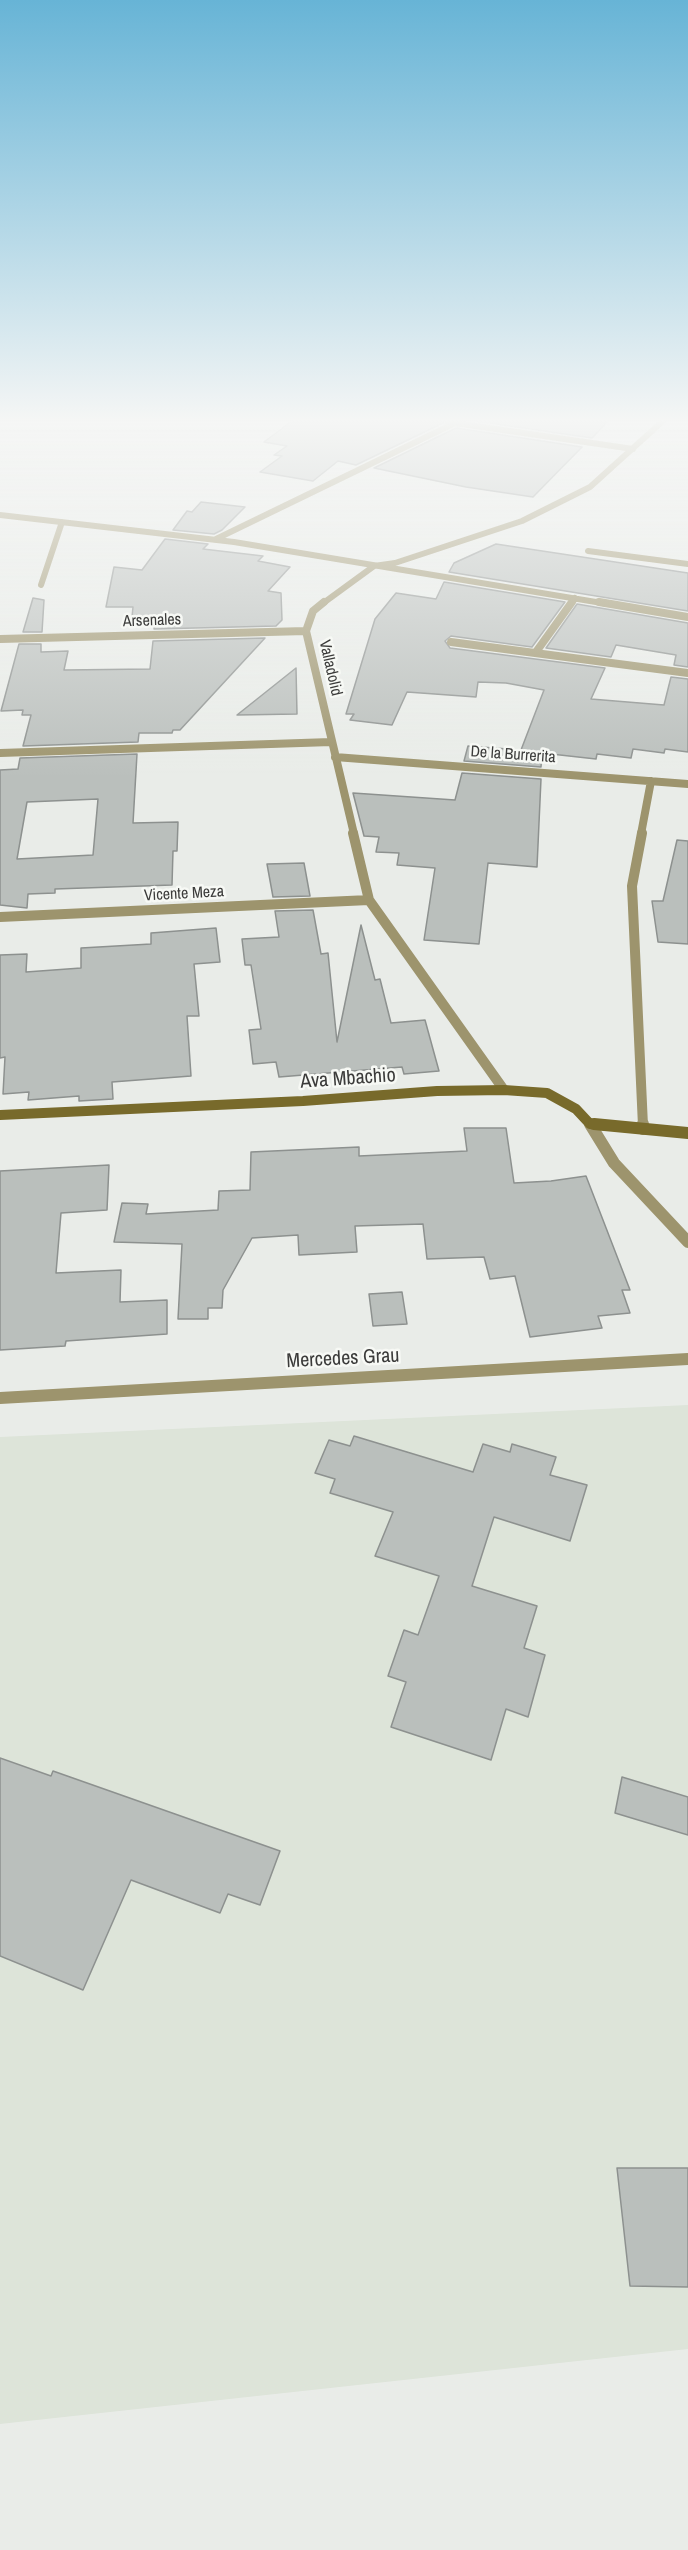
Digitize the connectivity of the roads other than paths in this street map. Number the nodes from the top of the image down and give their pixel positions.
1 (56, 540) edge
2 (214, 540) edge
3 (463, 540) edge
4 (588, 551) dead end
5 (688, 564) edge
6 (374, 566) junction
7 (41, 585) dead end
8 (575, 598) junction
9 (688, 617) edge
10 (306, 631) junction
11 (0, 639) edge
12 (451, 642) dead end
13 (536, 652) junction
14 (688, 673) edge
15 (331, 742) junction
16 (0, 753) edge
17 (335, 757) junction
18 (651, 781) junction
19 (688, 784) edge
20 (369, 900) junction
21 (0, 917) edge
22 (504, 1090) junction
23 (0, 1115) edge
24 (590, 1124) junction
25 (643, 1129) junction
26 (688, 1133) edge
27 (688, 1242) edge
28 (688, 1359) edge
29 (0, 1398) edge

1 - 7 street
2 - 6 street
3 - 6 street, Valladolid
4 - 5 street
6 - 8 street
6 - 10 street, Valladolid
8 - 9 street
8 - 13 street
10 - 11 street, Arsenales
10 - 15 street, Valladolid
12 - 13 street
13 - 14 street
15 - 16 street
15 - 17 street, Valladolid
17 - 18 street, De la Burrerita
17 - 20 street, Valladolid
18 - 19 street, De la Burrerita
18 - 25 street
20 - 21 street, Vicente Meza
20 - 22 street, Valladolid
22 - 23 street, Ava Mbachio
22 - 24 street, Ava Mbachio
24 - 25 street
24 - 27 street
25 - 26 street
28 - 29 street, Mercedes Grau

